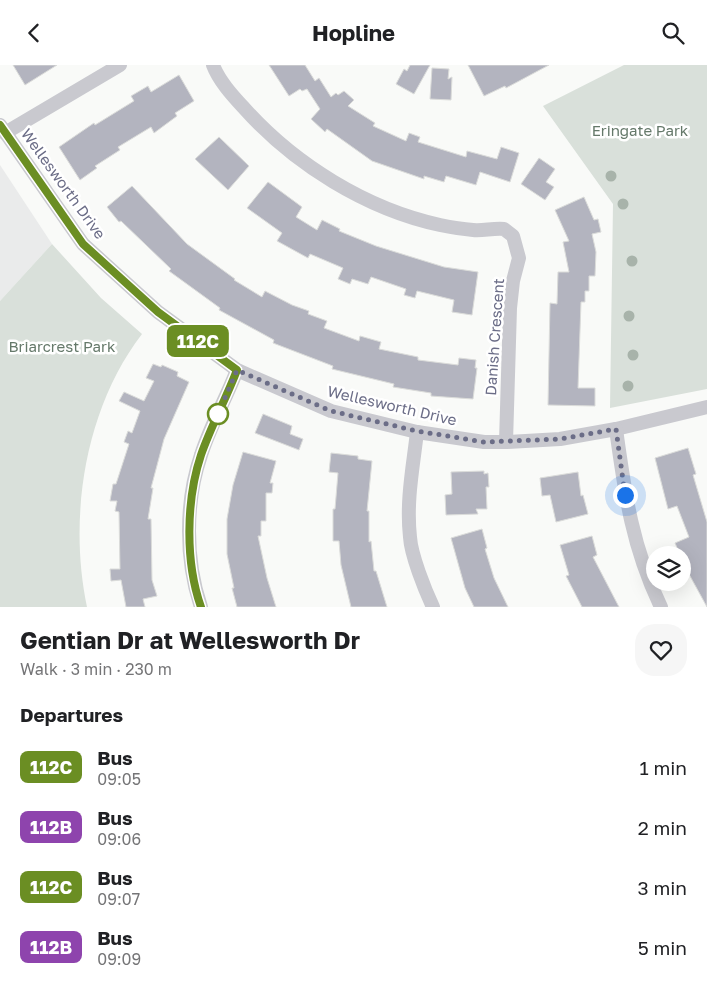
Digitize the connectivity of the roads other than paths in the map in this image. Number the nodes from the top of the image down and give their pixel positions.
1 (120, 65) edge
2 (213, 65) edge
3 (2, 129) edge
4 (237, 370) junction
5 (707, 407) edge
6 (616, 429) junction
7 (417, 431) junction
8 (506, 442) junction
9 (201, 607) edge
10 (433, 607) edge
11 (662, 607) edge

1 - 3 street
2 - 8 street, Danish Crescent
3 - 4 street, Wellesworth Drive
4 - 7 street, Wellesworth Drive
4 - 9 street
5 - 6 street, Wellesworth Drive
6 - 8 street, Wellesworth Drive
6 - 11 street
7 - 8 street, Wellesworth Drive
7 - 10 street

